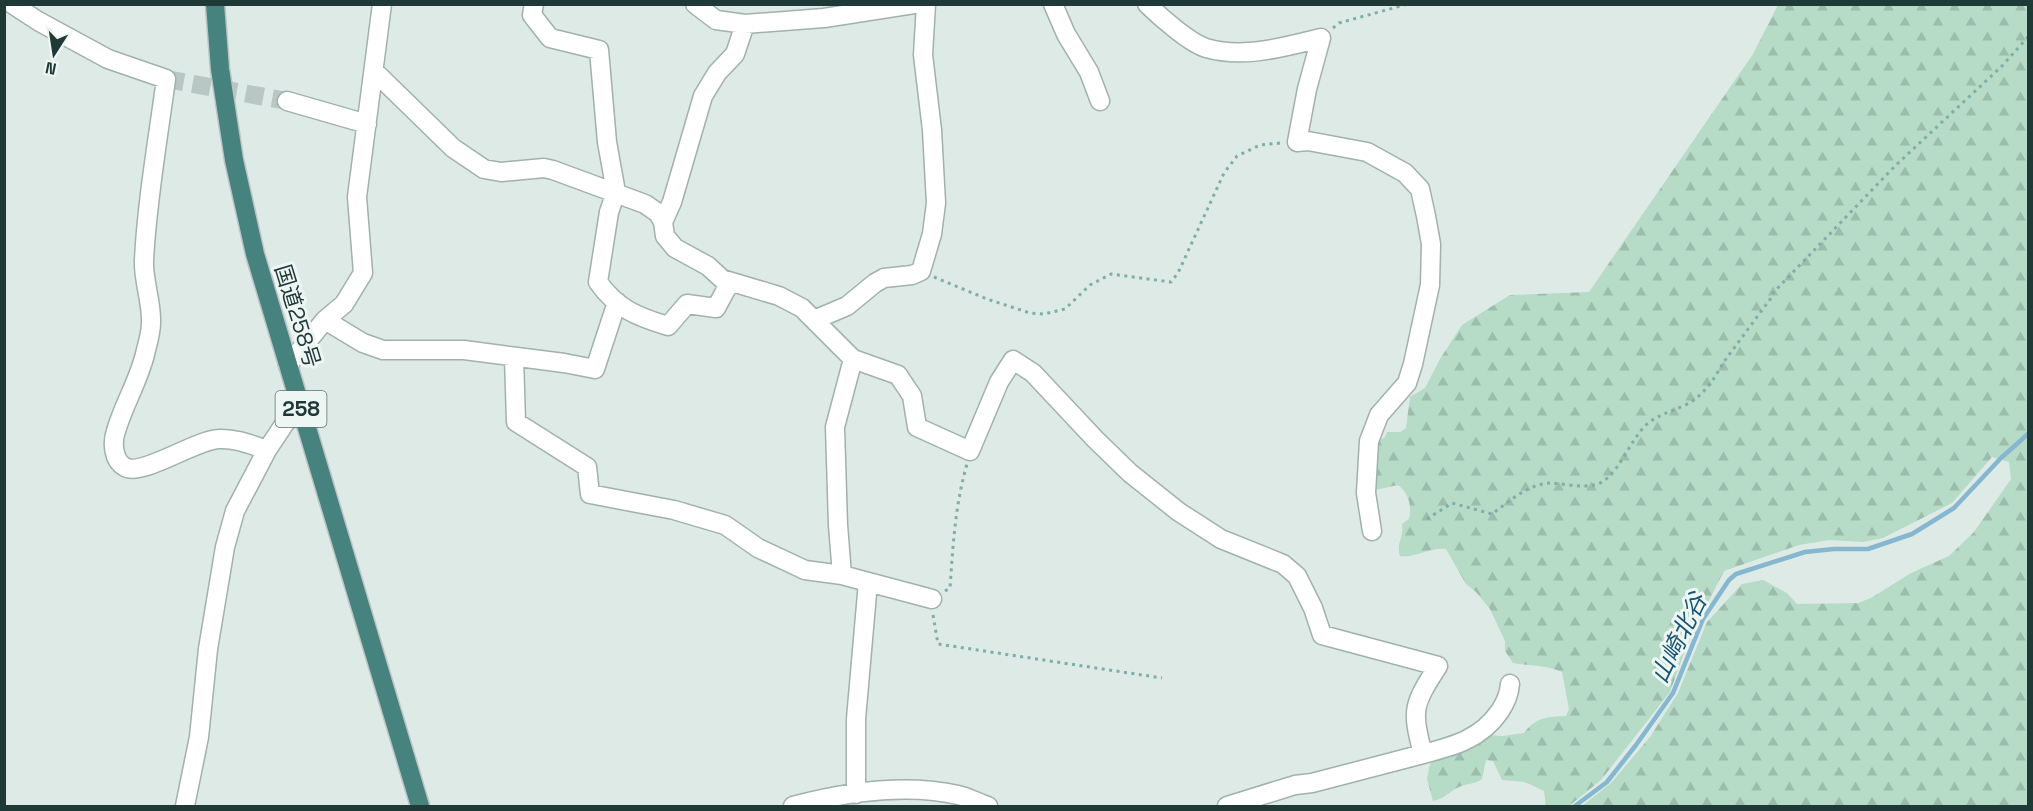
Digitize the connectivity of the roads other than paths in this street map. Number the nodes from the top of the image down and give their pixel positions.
1 (12, 4) edge
2 (214, 4) edge
3 (382, 4) edge
4 (534, 4) edge
5 (695, 4) edge
6 (914, 4) edge
7 (926, 4) edge
8 (1053, 4) edge
9 (1147, 4) edge
10 (745, 24) junction
11 (374, 71) junction
12 (287, 101) tunnel mouth
13 (1100, 101) dead end
14 (367, 124) junction
15 (616, 192) junction
16 (663, 222) junction
17 (730, 282) junction
18 (617, 302) junction
19 (325, 320) junction
20 (814, 320) junction
21 (513, 357) junction
22 (853, 359) junction
23 (288, 365) junction
24 (301, 407) junction
25 (267, 450) junction
26 (1372, 531) dead end
27 (842, 575) junction
28 (868, 582) junction
29 (932, 599) road end
30 (1510, 684) dead end
31 (1423, 754) junction
32 (856, 794) junction
33 (185, 807) edge
34 (420, 807) edge
35 (793, 807) edge
36 (988, 807) edge
37 (1227, 807) edge

1 - 25 street
2 - 23 highway, 国道258号 / 258
3 - 11 street
4 - 15 street
5 - 10 street
6 - 10 street
7 - 20 street
8 - 13 street
9 - 26 street
10 - 16 street
11 - 14 street
11 - 15 street
12 - 14 street
14 - 19 street
15 - 16 street
15 - 18 street
16 - 17 street
17 - 18 street
17 - 20 street
18 - 21 street
19 - 21 street
19 - 23 street
20 - 22 street
21 - 27 street
22 - 27 street
22 - 31 street
23 - 24 highway, 国道258号 / 258
24 - 25 street
24 - 34 highway, 国道258号 / 258
25 - 33 street
27 - 28 street
28 - 29 street
28 - 32 street
30 - 31 street
31 - 37 street
32 - 35 street
32 - 36 street

